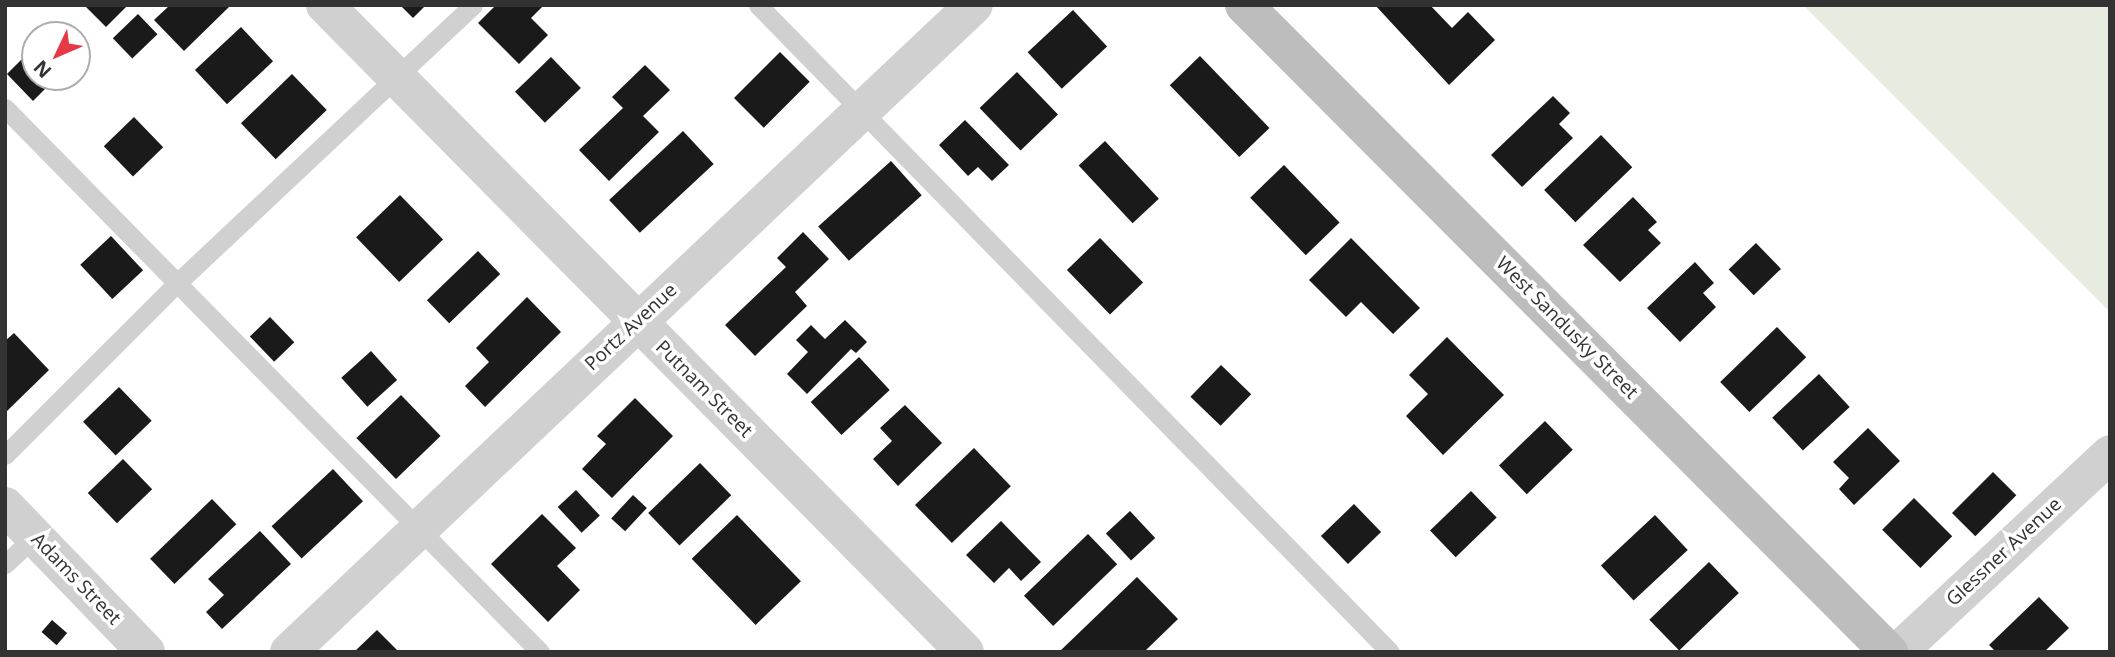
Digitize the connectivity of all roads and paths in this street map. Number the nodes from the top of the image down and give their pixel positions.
1 (325, 5) edge
2 (473, 5) edge
3 (758, 5) edge
4 (974, 5) edge
5 (1244, 5) edge
6 (397, 78) junction
7 (5, 108) edge
8 (861, 112) junction
9 (176, 284) junction
10 (637, 321) junction
11 (2110, 454) edge
12 (5, 455) edge
13 (5, 506) edge
14 (418, 530) junction
15 (34, 537) junction
16 (5, 564) edge
17 (1877, 647) edge
18 (146, 652) edge
19 (289, 652) edge
20 (540, 652) edge
21 (965, 652) edge
22 (1390, 652) edge

1 - 6 street, Putnam Street
2 - 6 lane
3 - 8 lane
4 - 8 street, Portz Avenue
5 - 17 street, West Sandusky Street
6 - 9 lane
6 - 10 street, Putnam Street
7 - 9 lane
8 - 10 street, Portz Avenue
8 - 22 lane
9 - 12 lane
9 - 14 lane
10 - 14 street, Portz Avenue
10 - 21 street, Putnam Street
11 - 17 street, Glessner Avenue
13 - 15 street, Adams Street
14 - 19 street, Portz Avenue
14 - 20 lane
15 - 16 lane
15 - 18 street, Adams Street

